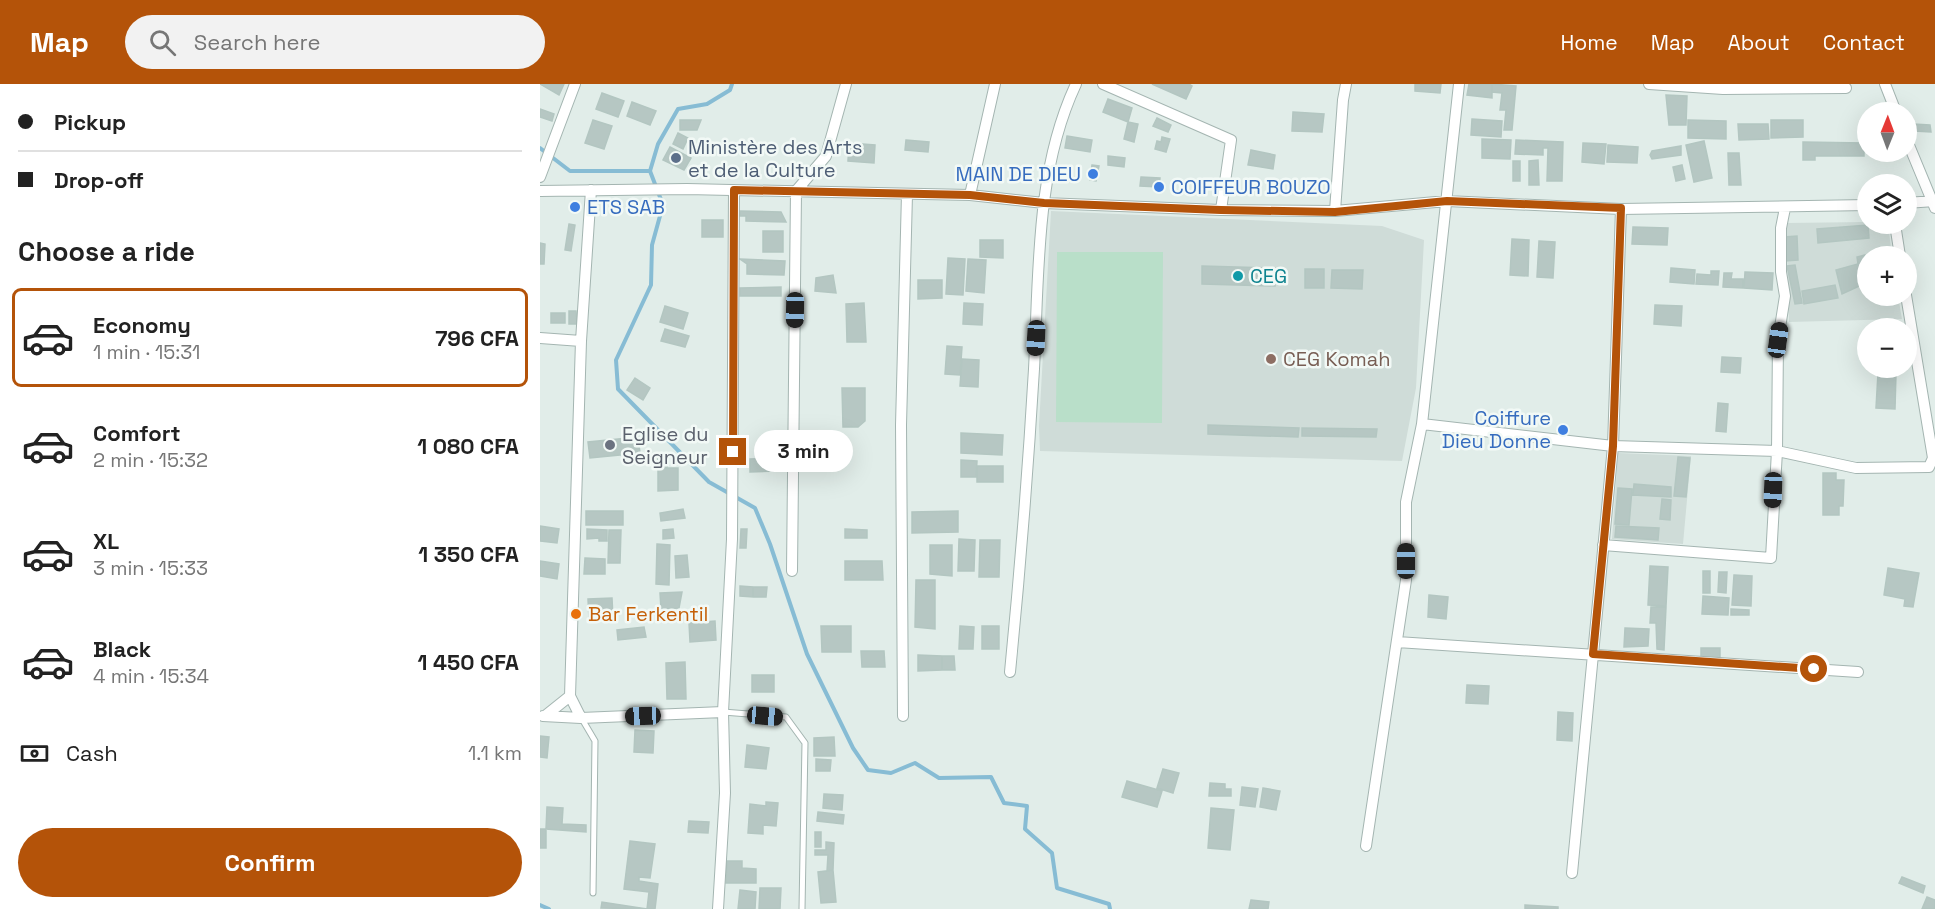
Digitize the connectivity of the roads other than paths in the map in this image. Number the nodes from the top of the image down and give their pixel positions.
1 (575, 84) edge
2 (846, 84) edge
3 (995, 84) edge
4 (1076, 84) edge
5 (1104, 84) edge
6 (1347, 84) edge
7 (1459, 84) edge
8 (1649, 84) edge
9 (1885, 84) edge
10 (1846, 88) dead end
11 (1892, 102) edge
12 (1916, 162) edge
13 (540, 177) edge
14 (591, 190) junction
15 (734, 190) junction
16 (540, 191) edge
17 (796, 191) junction
18 (907, 194) junction
19 (970, 195) junction
20 (1447, 201) junction
21 (1044, 203) junction
22 (1917, 203) edge
23 (1934, 204) edge
24 (1857, 205) edge
25 (1621, 208) junction
26 (1785, 208) junction
27 (1221, 210) junction
28 (1335, 212) junction
29 (1908, 306) edge
30 (540, 338) edge
31 (581, 341) junction
32 (1422, 424) junction
33 (1613, 446) junction
34 (1777, 451) junction
35 (1603, 545) junction
36 (792, 572) dead end
37 (1396, 642) junction
38 (1593, 654) junction
39 (1010, 672) dead end
40 (1858, 672) dead end
41 (570, 696) junction
42 (723, 712) junction
43 (543, 716) edge
44 (903, 716) dead end
45 (581, 718) junction
46 (1366, 846) dead end
47 (1572, 873) dead end
48 (592, 893) dead end
49 (718, 909) edge
50 (802, 909) edge

1 - 13 street
2 - 17 street
3 - 19 street
4 - 21 street
5 - 27 street
6 - 28 street
7 - 20 street
8 - 10 street
9 - 11 street
12 - 23 street
14 - 15 street
14 - 16 street
14 - 31 street
15 - 17 street
15 - 42 street
17 - 18 street
17 - 36 street
18 - 19 street
18 - 44 street
19 - 21 street
20 - 25 street
20 - 28 street
20 - 32 street
21 - 27 street
21 - 39 street
22 - 23 street
24 - 26 street
25 - 26 street
25 - 33 street
26 - 34 street
27 - 28 street
29 - 34 street
30 - 31 street
31 - 41 street
32 - 33 street
32 - 37 street
33 - 34 street
33 - 35 street
34 - 35 street
35 - 38 street
37 - 38 street
37 - 46 street
38 - 40 street
38 - 47 street
41 - 43 street
41 - 45 street
42 - 45 street
42 - 49 street
42 - 50 lane
43 - 45 street
45 - 48 lane

